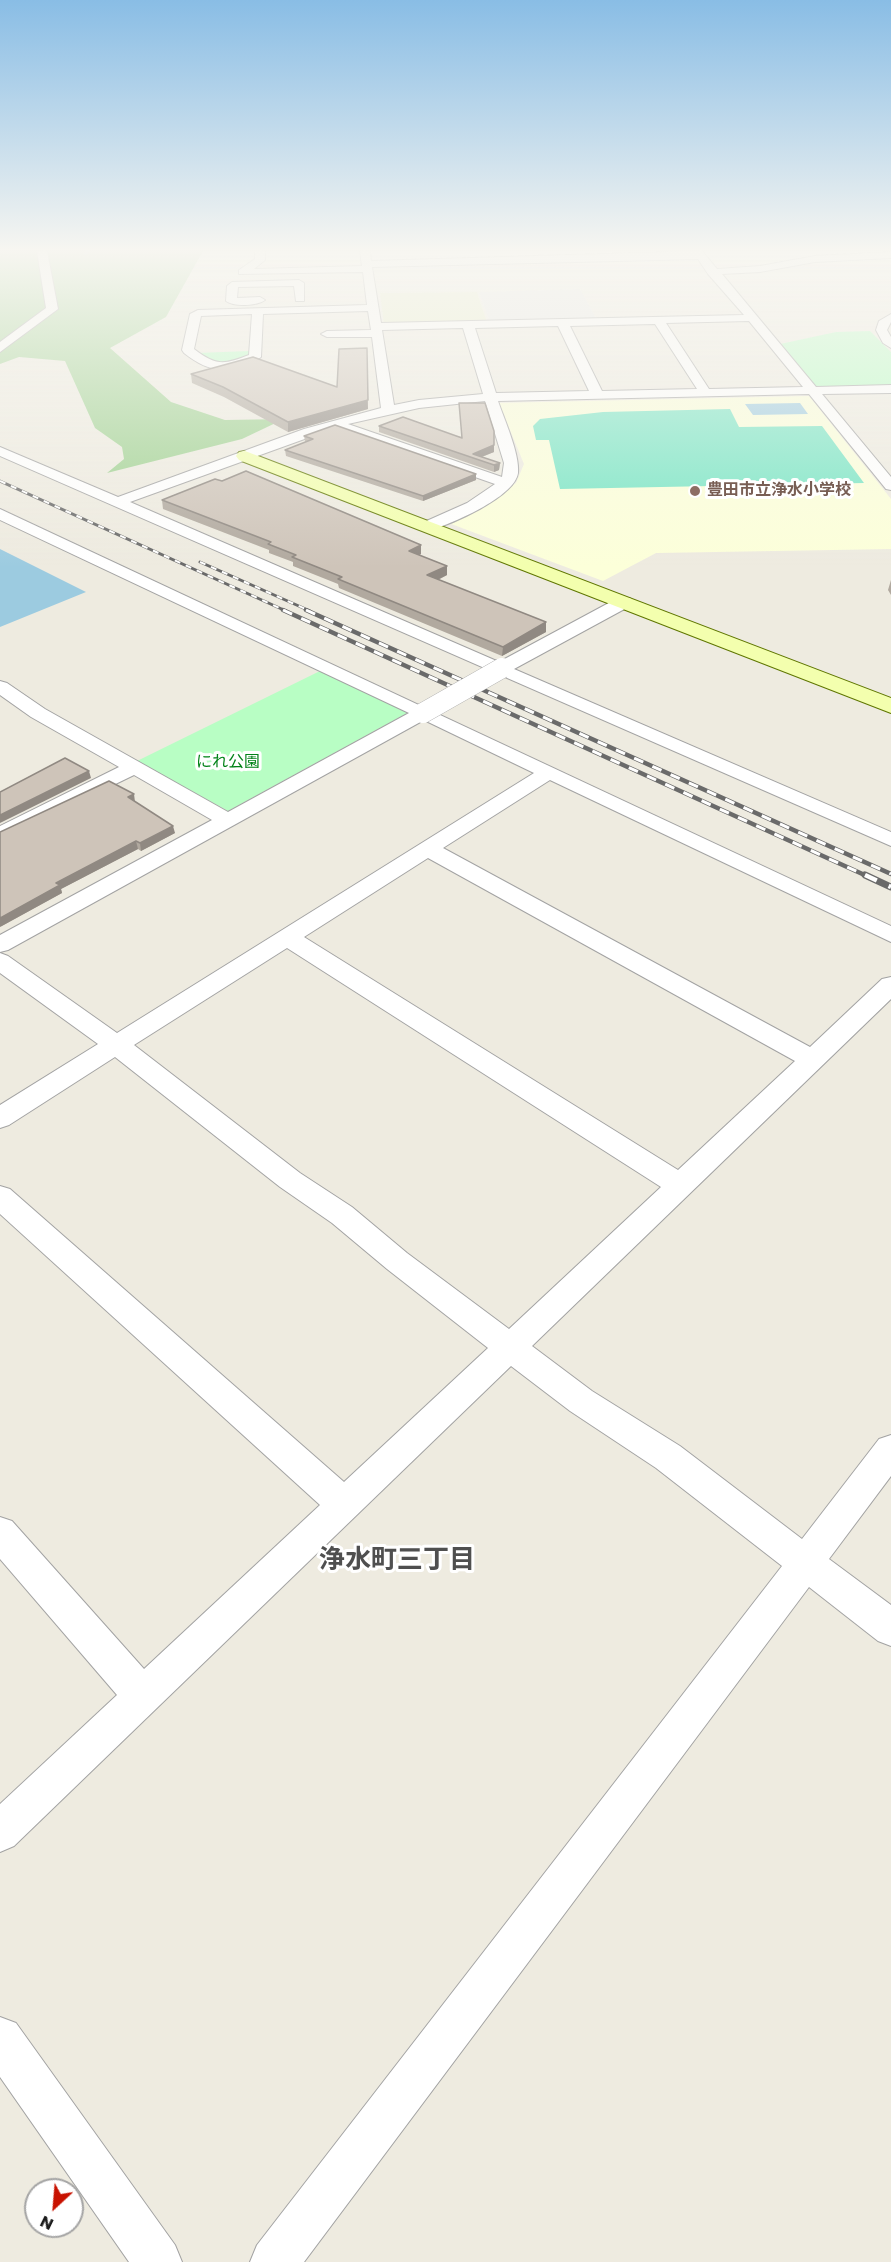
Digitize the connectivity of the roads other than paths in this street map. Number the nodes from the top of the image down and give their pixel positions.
1 (197, 357) edge
2 (255, 357) edge
3 (380, 357) edge
4 (478, 357) edge
5 (579, 357) edge
6 (682, 357) edge
7 (785, 357) edge
8 (891, 389) edge
9 (812, 390) junction
10 (705, 392) junction
11 (597, 394) junction
12 (491, 397) junction
13 (388, 410) junction
14 (334, 424) junction
15 (0, 451) edge
16 (245, 456) junction
17 (506, 483) junction
18 (891, 486) edge
19 (118, 502) junction
20 (0, 514) edge
21 (427, 526) junction
22 (624, 602) junction
23 (502, 668) junction
24 (0, 687) edge
25 (891, 706) edge
26 (423, 713) junction
27 (133, 768) junction
28 (547, 773) junction
29 (229, 820) junction
30 (0, 834) edge
31 (891, 840) edge
32 (428, 849) junction
33 (891, 935) edge
34 (287, 937) junction
35 (0, 945) edge
36 (0, 961) edge
37 (891, 985) edge
38 (115, 1044) junction
39 (813, 1060) junction
40 (0, 1118) edge
41 (681, 1186) junction
42 (0, 1197) edge
43 (511, 1346) junction
44 (891, 1450) edge
45 (344, 1504) junction
46 (0, 1533) edge
47 (807, 1564) junction
48 (891, 1628) edge
49 (142, 1695) junction
50 (0, 1832) edge
51 (0, 2039) edge
52 (158, 2262) edge
53 (274, 2262) edge

1 - 2 street
3 - 13 street
4 - 12 street
5 - 11 street
6 - 10 street
7 - 9 street
8 - 9 street
9 - 10 street
9 - 18 street
10 - 11 street
11 - 12 street
12 - 13 street
12 - 17 street
13 - 14 street
14 - 16 street
14 - 17 street
15 - 19 street
16 - 19 street
16 - 21 street
17 - 21 street
19 - 23 street
20 - 26 street
21 - 22 street
22 - 23 street
22 - 25 street
23 - 26 street, bridge
23 - 31 street
24 - 27 street
26 - 28 street
26 - 29 street
27 - 29 street
27 - 30 street
28 - 32 street
28 - 33 street
29 - 35 street
32 - 34 street
32 - 39 street
34 - 38 street
34 - 41 street
36 - 38 street
37 - 39 street
38 - 40 street
38 - 43 street
39 - 41 street
41 - 43 street
42 - 45 street
43 - 45 street
43 - 47 street
44 - 47 street
45 - 49 street
46 - 49 street
47 - 48 street
47 - 53 street
49 - 50 street
51 - 52 street

